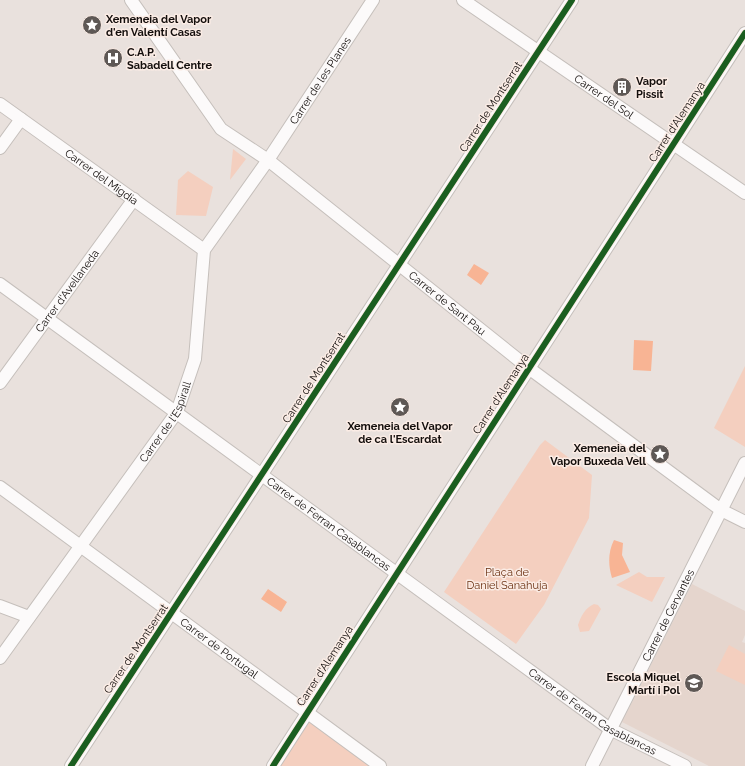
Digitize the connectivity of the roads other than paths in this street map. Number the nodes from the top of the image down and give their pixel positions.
1 (131, 0) edge
2 (373, 0) edge
3 (464, 0) edge
4 (572, 0) edge
5 (745, 33) edge
6 (539, 52) junction
7 (0, 104) edge
8 (21, 119) junction
9 (674, 145) junction
10 (0, 148) edge
11 (268, 160) junction
12 (745, 193) edge
13 (134, 199) junction
14 (204, 250) junction
15 (399, 266) junction
16 (0, 284) edge
17 (48, 319) junction
18 (530, 369) junction
19 (0, 383) edge
20 (177, 412) junction
21 (745, 463) edge
22 (262, 475) junction
23 (0, 487) edge
24 (721, 510) junction
25 (745, 522) edge
26 (80, 546) junction
27 (396, 574) junction
28 (0, 606) edge
29 (172, 614) junction
30 (29, 617) junction
31 (0, 658) edge
32 (307, 712) junction
33 (610, 729) junction
34 (71, 766) edge
35 (273, 766) edge
36 (380, 766) edge
37 (592, 766) edge
38 (685, 766) edge

1 - 11 street, Carrer de Sant Pau
2 - 11 street, Carrer de les Planes
3 - 6 street, Carrer del Sol
4 - 6 street, Carrer de Montserrat
5 - 9 street, Carrer d'Alemanya
6 - 9 street, Carrer del Sol
6 - 15 street, Carrer de Montserrat
7 - 8 street, Carrer del Migdia
8 - 10 street
8 - 13 street, Carrer del Migdia
9 - 12 street, Carrer del Sol
9 - 18 street, Carrer d'Alemanya
11 - 14 street, Carrer de l'Espirall
11 - 15 street, Carrer de Sant Pau
13 - 14 street, Carrer del Migdia
13 - 17 street, Carrer d'Avellaneda
14 - 20 street, Carrer de l'Espirall
15 - 18 street, Carrer de Sant Pau
15 - 22 street, Carrer de Montserrat
16 - 17 street, Carrer de Ferran Casablancas
17 - 19 street, Carrer d'Avellaneda
17 - 20 street, Carrer de Ferran Casablancas
18 - 24 street, Carrer de Sant Pau
18 - 27 street, Carrer d'Alemanya
20 - 22 street, Carrer de Ferran Casablancas
20 - 26 street, Carrer de l'Espirall
21 - 24 street, Carrer de Cervantes
22 - 27 street, Carrer de Ferran Casablancas
22 - 29 street, Carrer de Montserrat
23 - 26 street, Carrer de Portugal
24 - 25 street, Carrer de Sant Pau
24 - 33 street, Carrer de Cervantes
26 - 29 street, Carrer de Portugal
26 - 30 street, Carrer de l'Espirall
27 - 32 street, Carrer d'Alemanya
27 - 33 street, Carrer de Ferran Casablancas
28 - 30 street
29 - 32 street, Carrer de Portugal
29 - 34 street, Carrer de Montserrat
30 - 31 street, Carrer de l'Espirall
32 - 35 street, Carrer d'Alemanya
32 - 36 street, Carrer de Portugal
33 - 37 street, Carrer de Cervantes
33 - 38 street, Carrer de Ferran Casablancas

